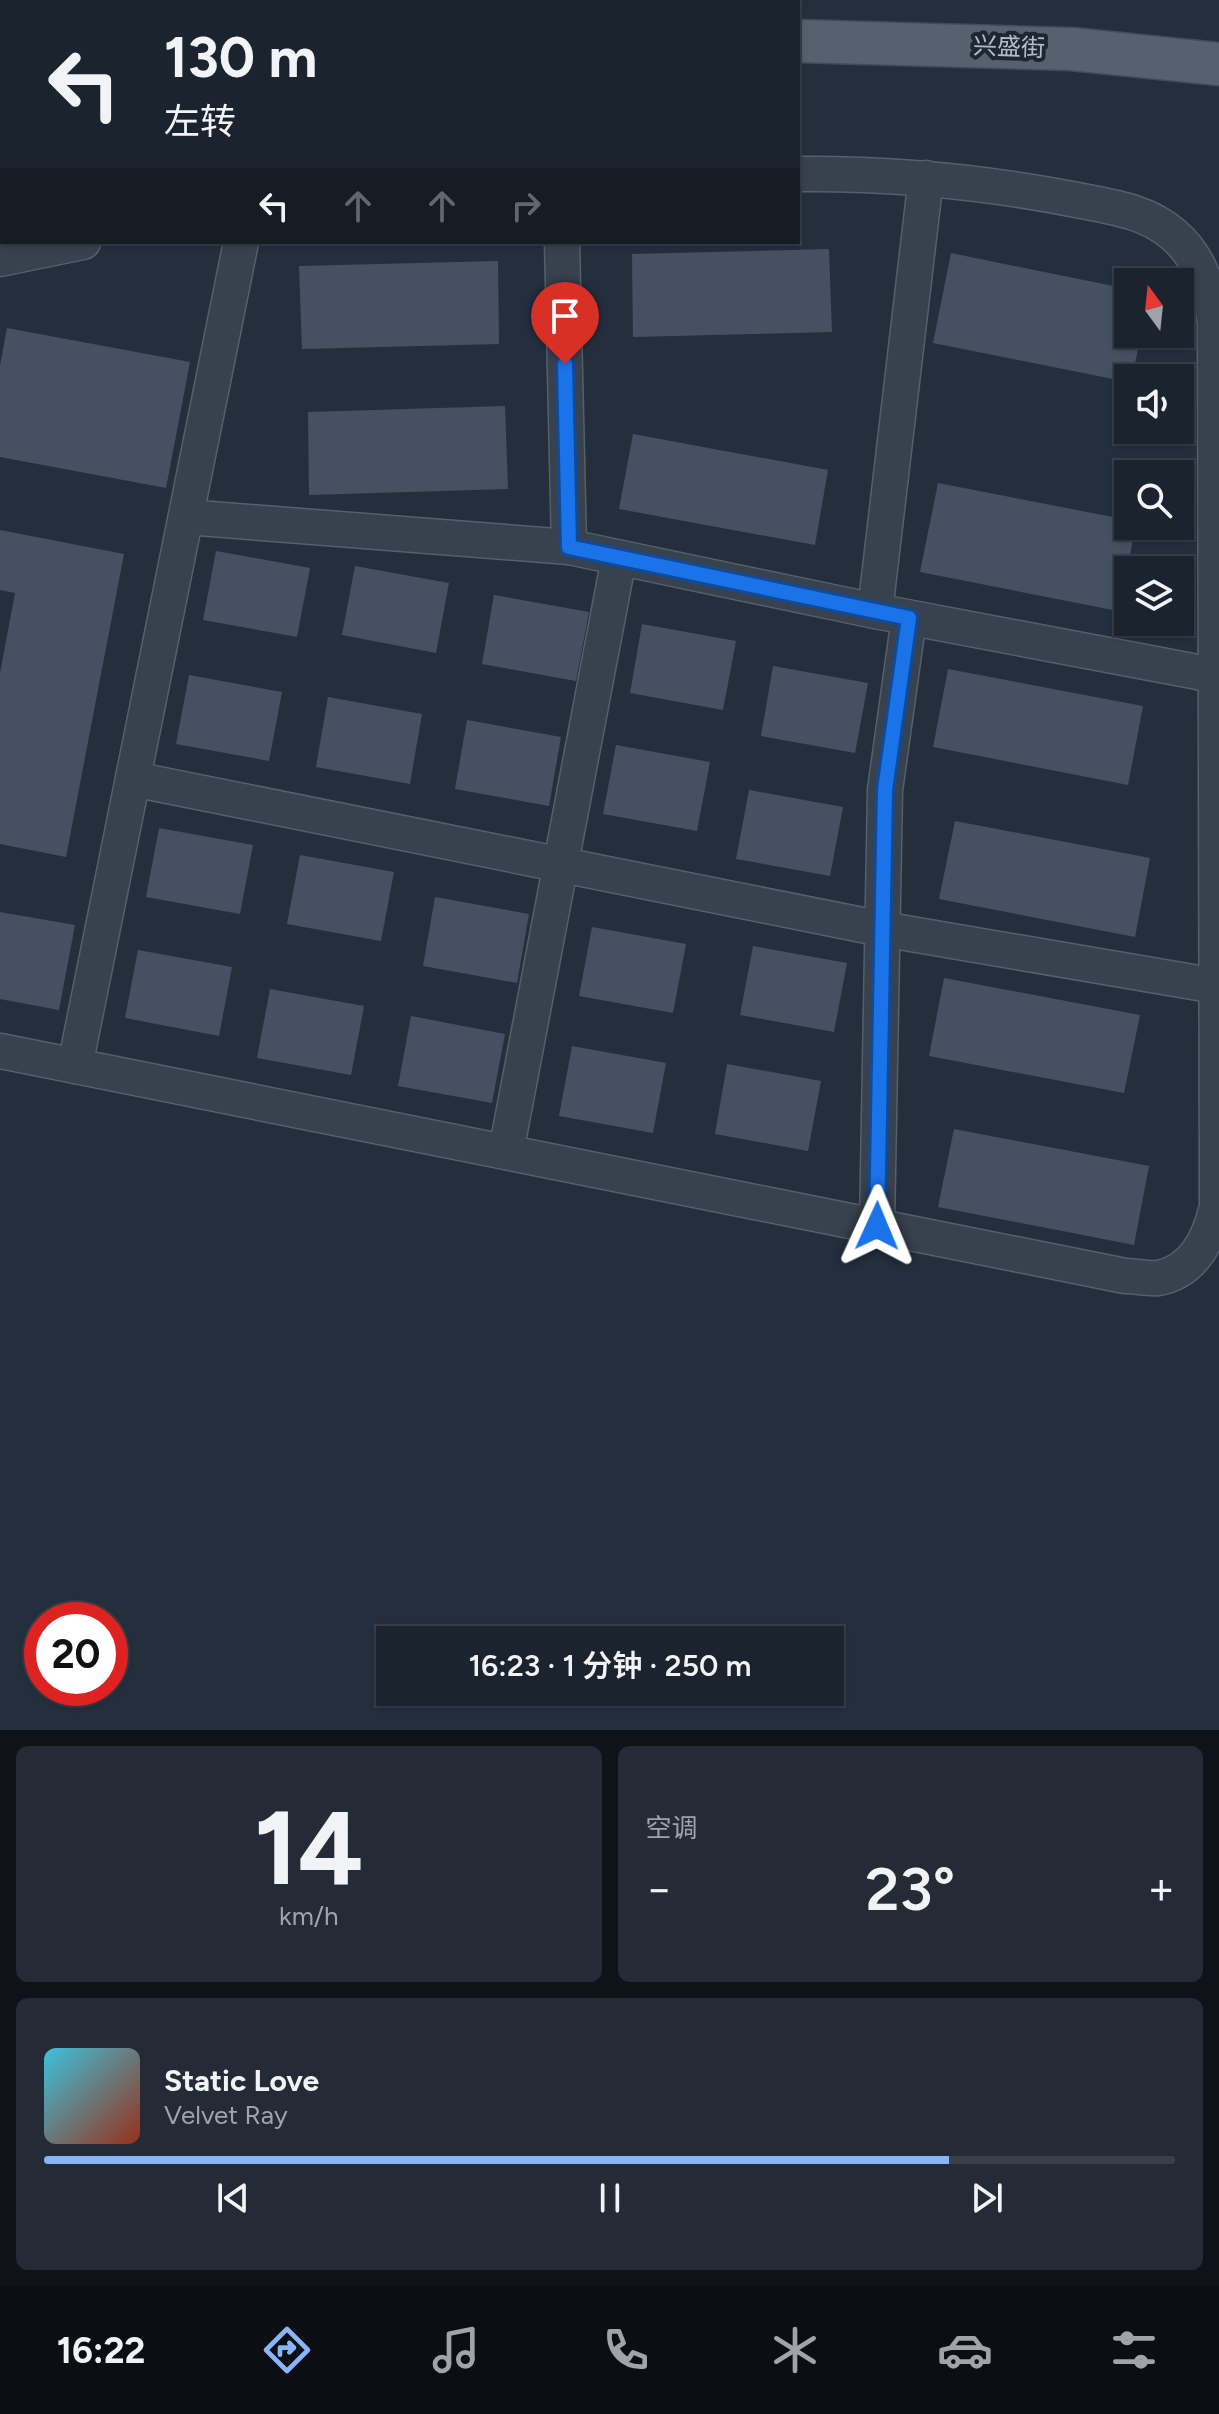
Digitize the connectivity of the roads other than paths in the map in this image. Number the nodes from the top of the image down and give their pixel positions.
1 (800, 41) edge
2 (1219, 64) edge
3 (800, 174) edge
4 (926, 178) junction
5 (73, 244) edge
6 (241, 244) edge
7 (562, 244) edge
8 (0, 259) edge
9 (186, 517) junction
10 (569, 547) junction
11 (619, 558) junction
12 (875, 611) junction
13 (909, 618) junction
14 (1217, 676) edge
15 (133, 779) junction
16 (562, 865) junction
17 (882, 929) junction
18 (1216, 986) junction
19 (0, 1051) edge
20 (75, 1066) junction
21 (506, 1152) junction
22 (877, 1226) junction

1 - 2 main road, 兴盛街
3 - 4 lane
4 - 12 lane
4 - 14 lane
5 - 8 lane
6 - 9 lane
7 - 10 lane
9 - 10 lane
9 - 15 lane
10 - 11 lane
11 - 12 lane
11 - 16 lane
12 - 13 lane
13 - 14 lane
13 - 17 lane
14 - 18 lane
15 - 16 lane
15 - 20 lane
16 - 17 lane
16 - 21 lane
17 - 18 lane
17 - 22 lane
18 - 22 lane
19 - 20 lane
20 - 21 lane
21 - 22 lane

